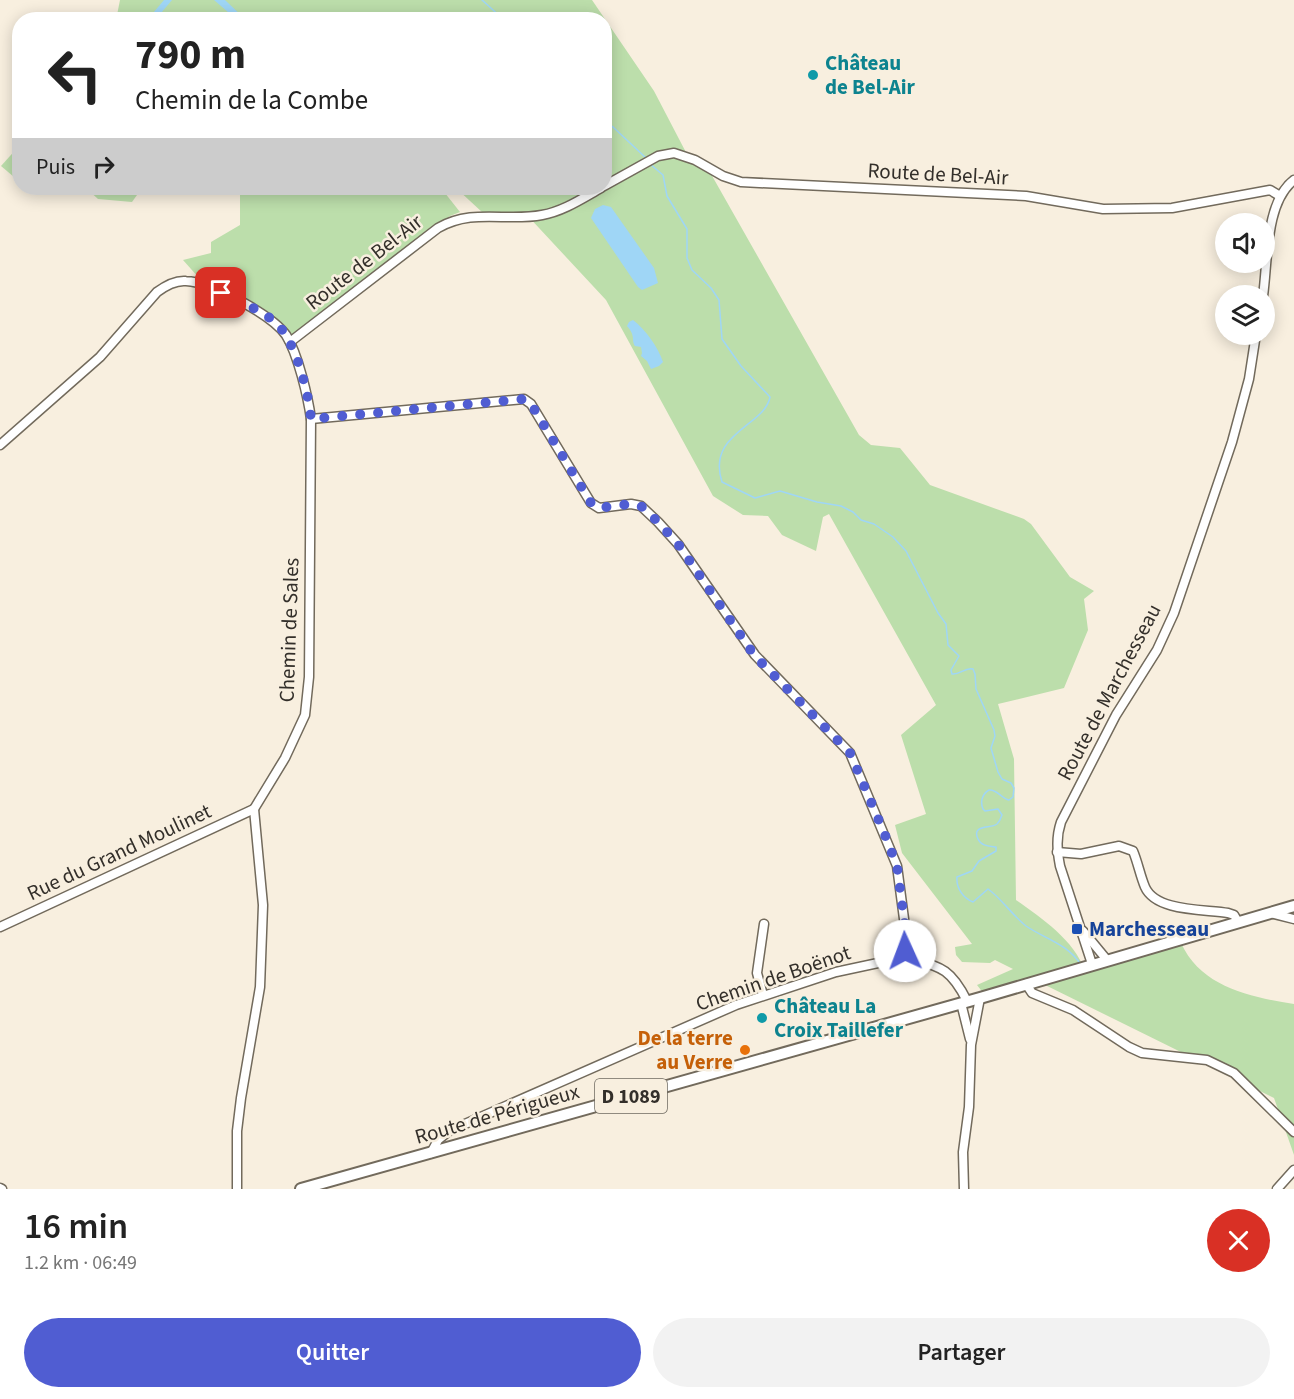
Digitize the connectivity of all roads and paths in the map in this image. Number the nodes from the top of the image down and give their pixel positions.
1 (1294, 180) edge
2 (612, 182) edge
3 (588, 195) edge
4 (1280, 195) junction
5 (1264, 285) edge
6 (290, 342) junction
7 (1254, 345) edge
8 (311, 419) junction
9 (0, 445) edge
10 (254, 809) junction
11 (1057, 852) junction
12 (1294, 906) edge
13 (1269, 913) junction
14 (1294, 919) edge
15 (1239, 922) junction
16 (764, 924) dead end
17 (0, 927) edge
18 (1081, 928) junction
19 (906, 957) junction
20 (1107, 960) junction
21 (1085, 967) junction
22 (1026, 984) junction
23 (763, 995) junction
24 (980, 998) junction
25 (964, 1002) junction
26 (971, 1045) junction
27 (1294, 1132) edge
28 (431, 1153) junction
29 (1294, 1170) edge
30 (237, 1189) edge
31 (301, 1189) edge
32 (964, 1189) edge
33 (1277, 1189) edge

1 - 4 street
2 - 4 street, Route de Bel-Air
3 - 6 street, Route de Bel-Air
4 - 5 street
6 - 8 street, Chemin de Sales
6 - 9 street, Chemin de Sales
7 - 11 street, Route de Marchesseau
8 - 10 street, Chemin de Sales
8 - 19 street
10 - 17 street, Rue du Grand Moulinet
10 - 30 street
11 - 15 street
11 - 18 street, Route de Marchesseau
12 - 13 main road, D 1089
13 - 14 street
13 - 15 main road, D 1089
15 - 20 main road, D 1089
16 - 23 street
18 - 20 street
18 - 21 street, Route de Marchesseau
19 - 23 street, Chemin de Boënot
19 - 25 street
20 - 21 main road, D 1089
21 - 22 main road, D 1089
22 - 24 main road, D 1089
22 - 27 street
23 - 28 street, Chemin de Boënot
24 - 25 main road, Route de Périgueux / D 1089
24 - 26 street
25 - 26 street
25 - 28 main road, Route de Périgueux / D 1089
26 - 32 street
28 - 31 main road, Route de Périgueux / D 1089
29 - 33 street

